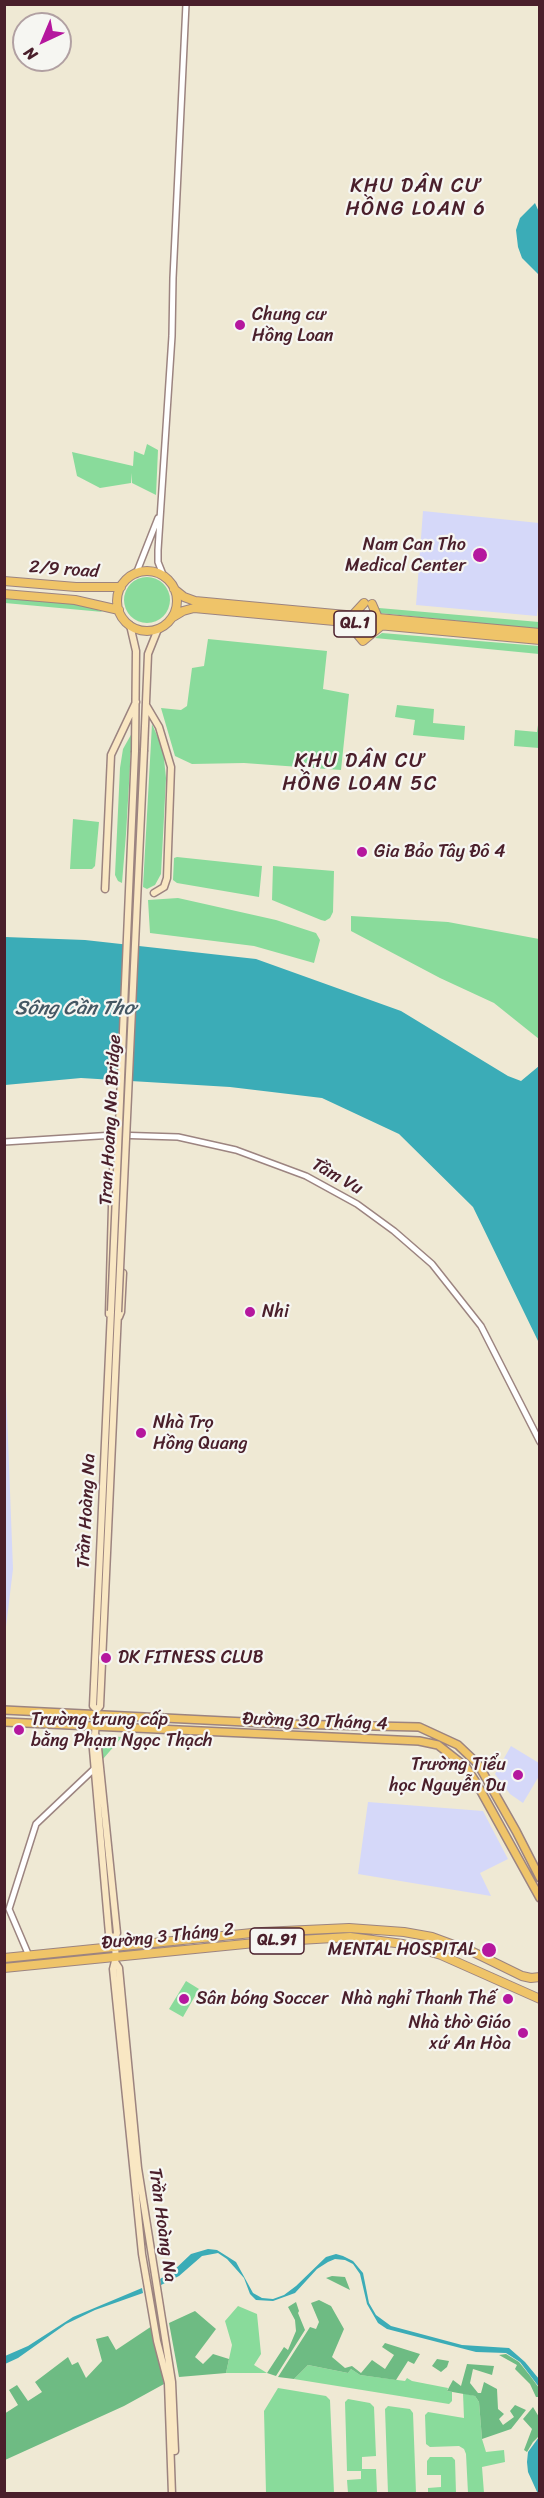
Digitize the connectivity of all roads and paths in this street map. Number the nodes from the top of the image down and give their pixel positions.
1 (186, 4) edge
2 (161, 511) junction
3 (136, 574) junction
4 (164, 577) junction
5 (4, 581) edge
6 (121, 587) junction
7 (174, 589) junction
8 (4, 594) edge
9 (119, 610) junction
10 (172, 617) junction
11 (350, 619) junction
12 (379, 622) junction
13 (130, 626) junction
14 (158, 629) junction
15 (540, 633) edge
16 (540, 640) edge
17 (136, 702) junction
18 (146, 705) junction
19 (105, 889) dead end
20 (154, 893) dead end
21 (114, 1135) junction
22 (128, 1136) junction
23 (4, 1142) edge
24 (114, 1312) junction
25 (114, 1320) junction
26 (540, 1442) edge
27 (4, 1710) edge
28 (97, 1712) junction
29 (4, 1722) edge
30 (95, 1730) junction
31 (94, 1769) junction
32 (516, 1831) junction
33 (507, 1836) junction
34 (540, 1878) edge
35 (540, 1898) edge
36 (114, 1944) junction
37 (29, 1956) junction
38 (4, 1958) edge
39 (115, 1960) junction
40 (4, 1968) edge
41 (540, 1977) edge
42 (540, 1999) edge
43 (154, 2275) junction
44 (146, 2279) junction
45 (156, 2290) junction
46 (148, 2293) junction
47 (174, 2493) edge

1 - 2 street
2 - 3 street
2 - 4 street
3 - 4 highway
3 - 6 highway
4 - 7 highway
5 - 6 highway, 2/9 road
6 - 9 highway
7 - 10 highway
7 - 11 highway, QL.1
8 - 9 highway, 2/9 road
9 - 13 highway
10 - 11 highway, QL.1
10 - 14 highway
11 - 12 highway, QL.1
11 - 12 highway
11 - 12 highway
12 - 15 highway, QL.1
12 - 16 highway, QL.1
13 - 14 highway
13 - 17 main road
14 - 18 main road
17 - 19 main road
17 - 24 main road, Tran Hoang Na Bridge, bridge
18 - 20 main road
18 - 24 main road, Tran Hoang Na Bridge, bridge
21 - 22 street, Tầm Vu
21 - 23 street, Tầm Vu
21 - 25 main road
22 - 25 main road
22 - 26 street, Tầm Vu
24 - 25 main road, Trần Hoàng Na
25 - 28 main road, Trần Hoàng Na
27 - 28 main road, Đường 30 Tháng 4
28 - 30 main road, Trần Hoàng Na
28 - 32 main road, Đường 30 Tháng 4
29 - 30 main road, Đường 30 Tháng 4
30 - 31 main road, Trần Hoàng Na
30 - 33 main road, Đường 30 Tháng 4
30 - 36 main road, Trần Hoàng Na
31 - 36 main road, Trần Hoàng Na
31 - 37 street
32 - 33 main road
32 - 34 main road, Đường 30 Tháng 4
33 - 35 main road, Đường 30 Tháng 4
36 - 37 highway, Đường 3 Tháng 2 / QL.91
36 - 39 main road, Trần Hoàng Na
36 - 41 highway, Đường 3 Tháng 2 / QL.91
37 - 38 highway, Đường 3 Tháng 2 / QL.91
39 - 40 highway, Đường 3 Tháng 2 / QL.91
39 - 42 highway, Đường 3 Tháng 2 / QL.91
39 - 43 main road, Trần Hoàng Na
39 - 44 main road, Trần Hoàng Na
43 - 44 main road
43 - 45 main road, Trần Hoàng Na
44 - 46 main road, Trần Hoàng Na
45 - 46 main road
45 - 47 main road, Trần Hoàng Na
46 - 47 main road, Trần Hoàng Na

